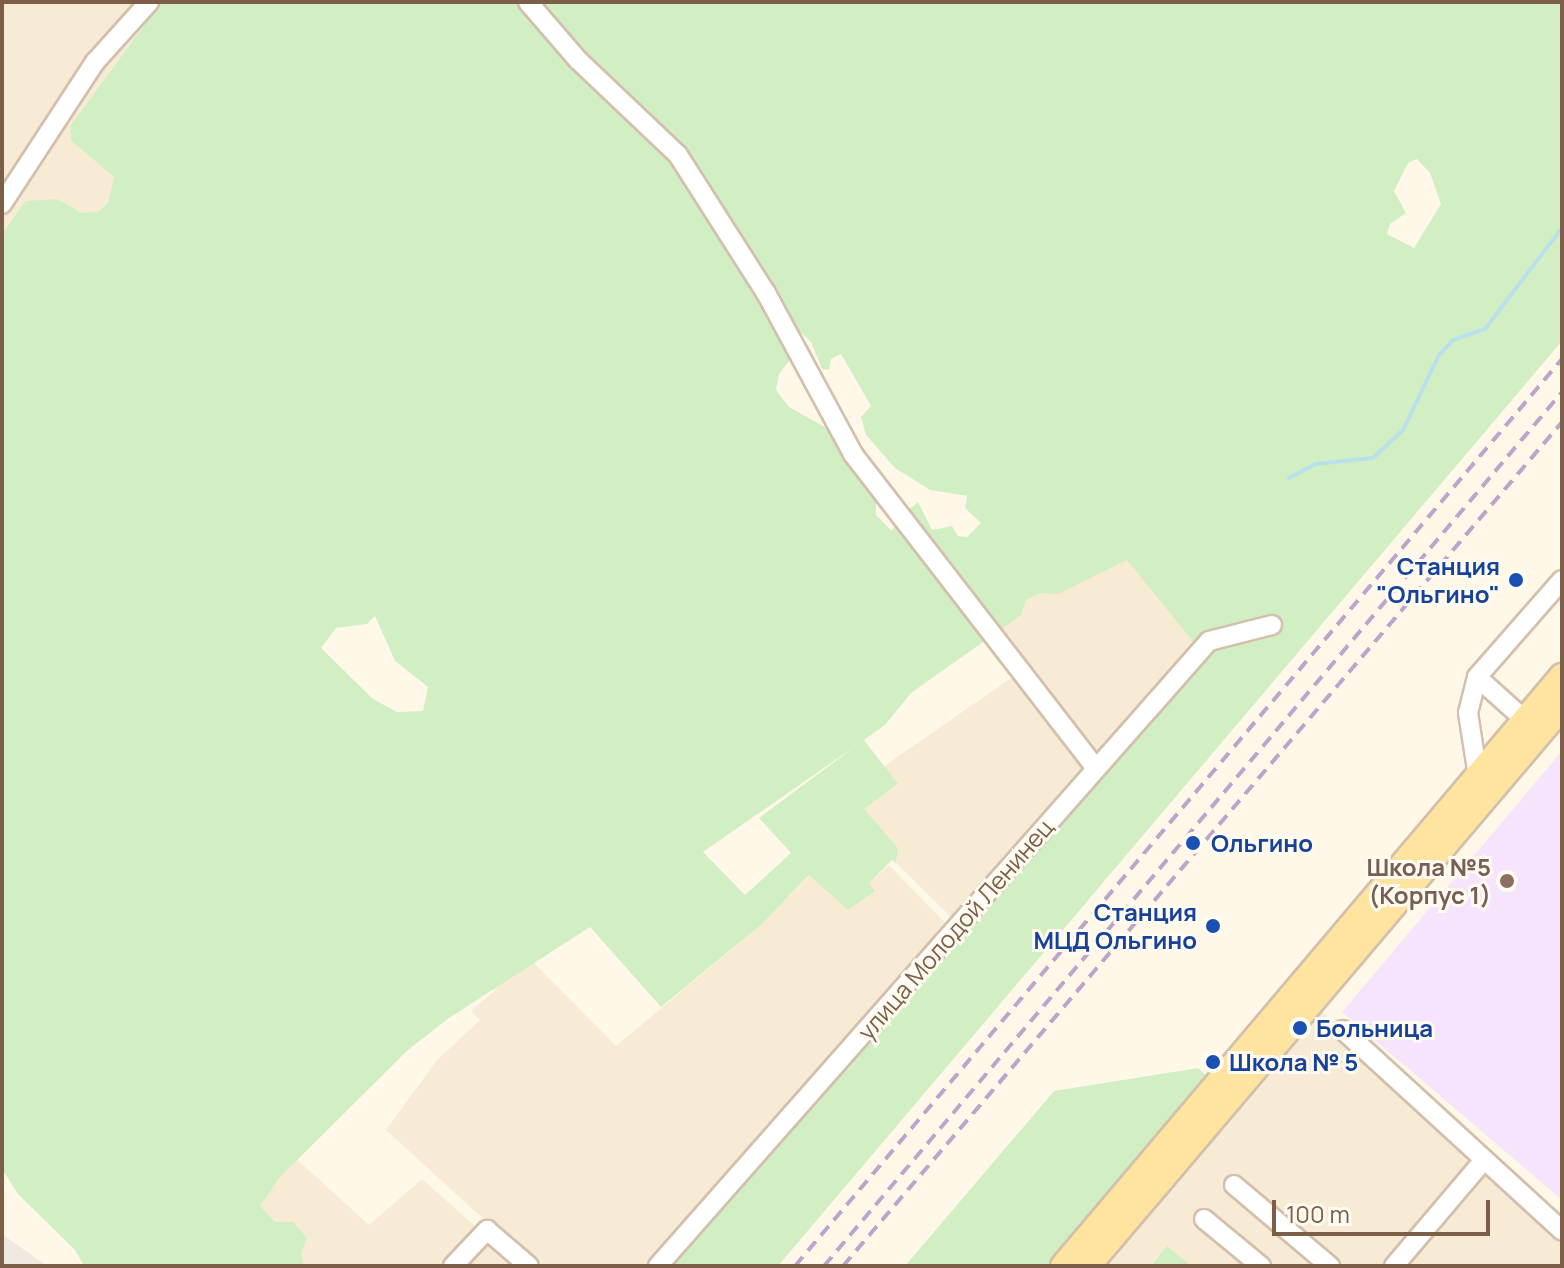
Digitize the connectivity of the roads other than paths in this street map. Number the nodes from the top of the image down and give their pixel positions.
1 (528, 2) edge
2 (142, 4) edge
3 (2, 204) edge
4 (1562, 580) edge
5 (1272, 625) dead end
6 (1562, 676) edge
7 (1477, 677) junction
8 (1562, 707) edge
9 (1532, 726) junction
10 (1096, 768) junction
11 (1478, 776) junction
12 (1343, 1030) dead end
13 (1484, 1160) junction
14 (1234, 1185) dead end
15 (1204, 1219) dead end
16 (1562, 1231) edge
17 (453, 1266) edge
18 (529, 1266) edge
19 (658, 1266) edge
20 (1063, 1266) edge
21 (1088, 1266) edge
22 (1261, 1266) edge
23 (1330, 1266) edge
24 (1394, 1266) edge

1 - 10 street
2 - 3 street
4 - 7 street
5 - 10 street, улица Молодой Ленинец
6 - 9 main road
7 - 9 street
7 - 11 street
8 - 9 main road
9 - 11 main road
9 - 21 main road
10 - 19 street, улица Молодой Ленинец
11 - 20 main road
12 - 13 street
13 - 16 street
13 - 24 street
14 - 23 street
15 - 22 street
17 - 18 street

